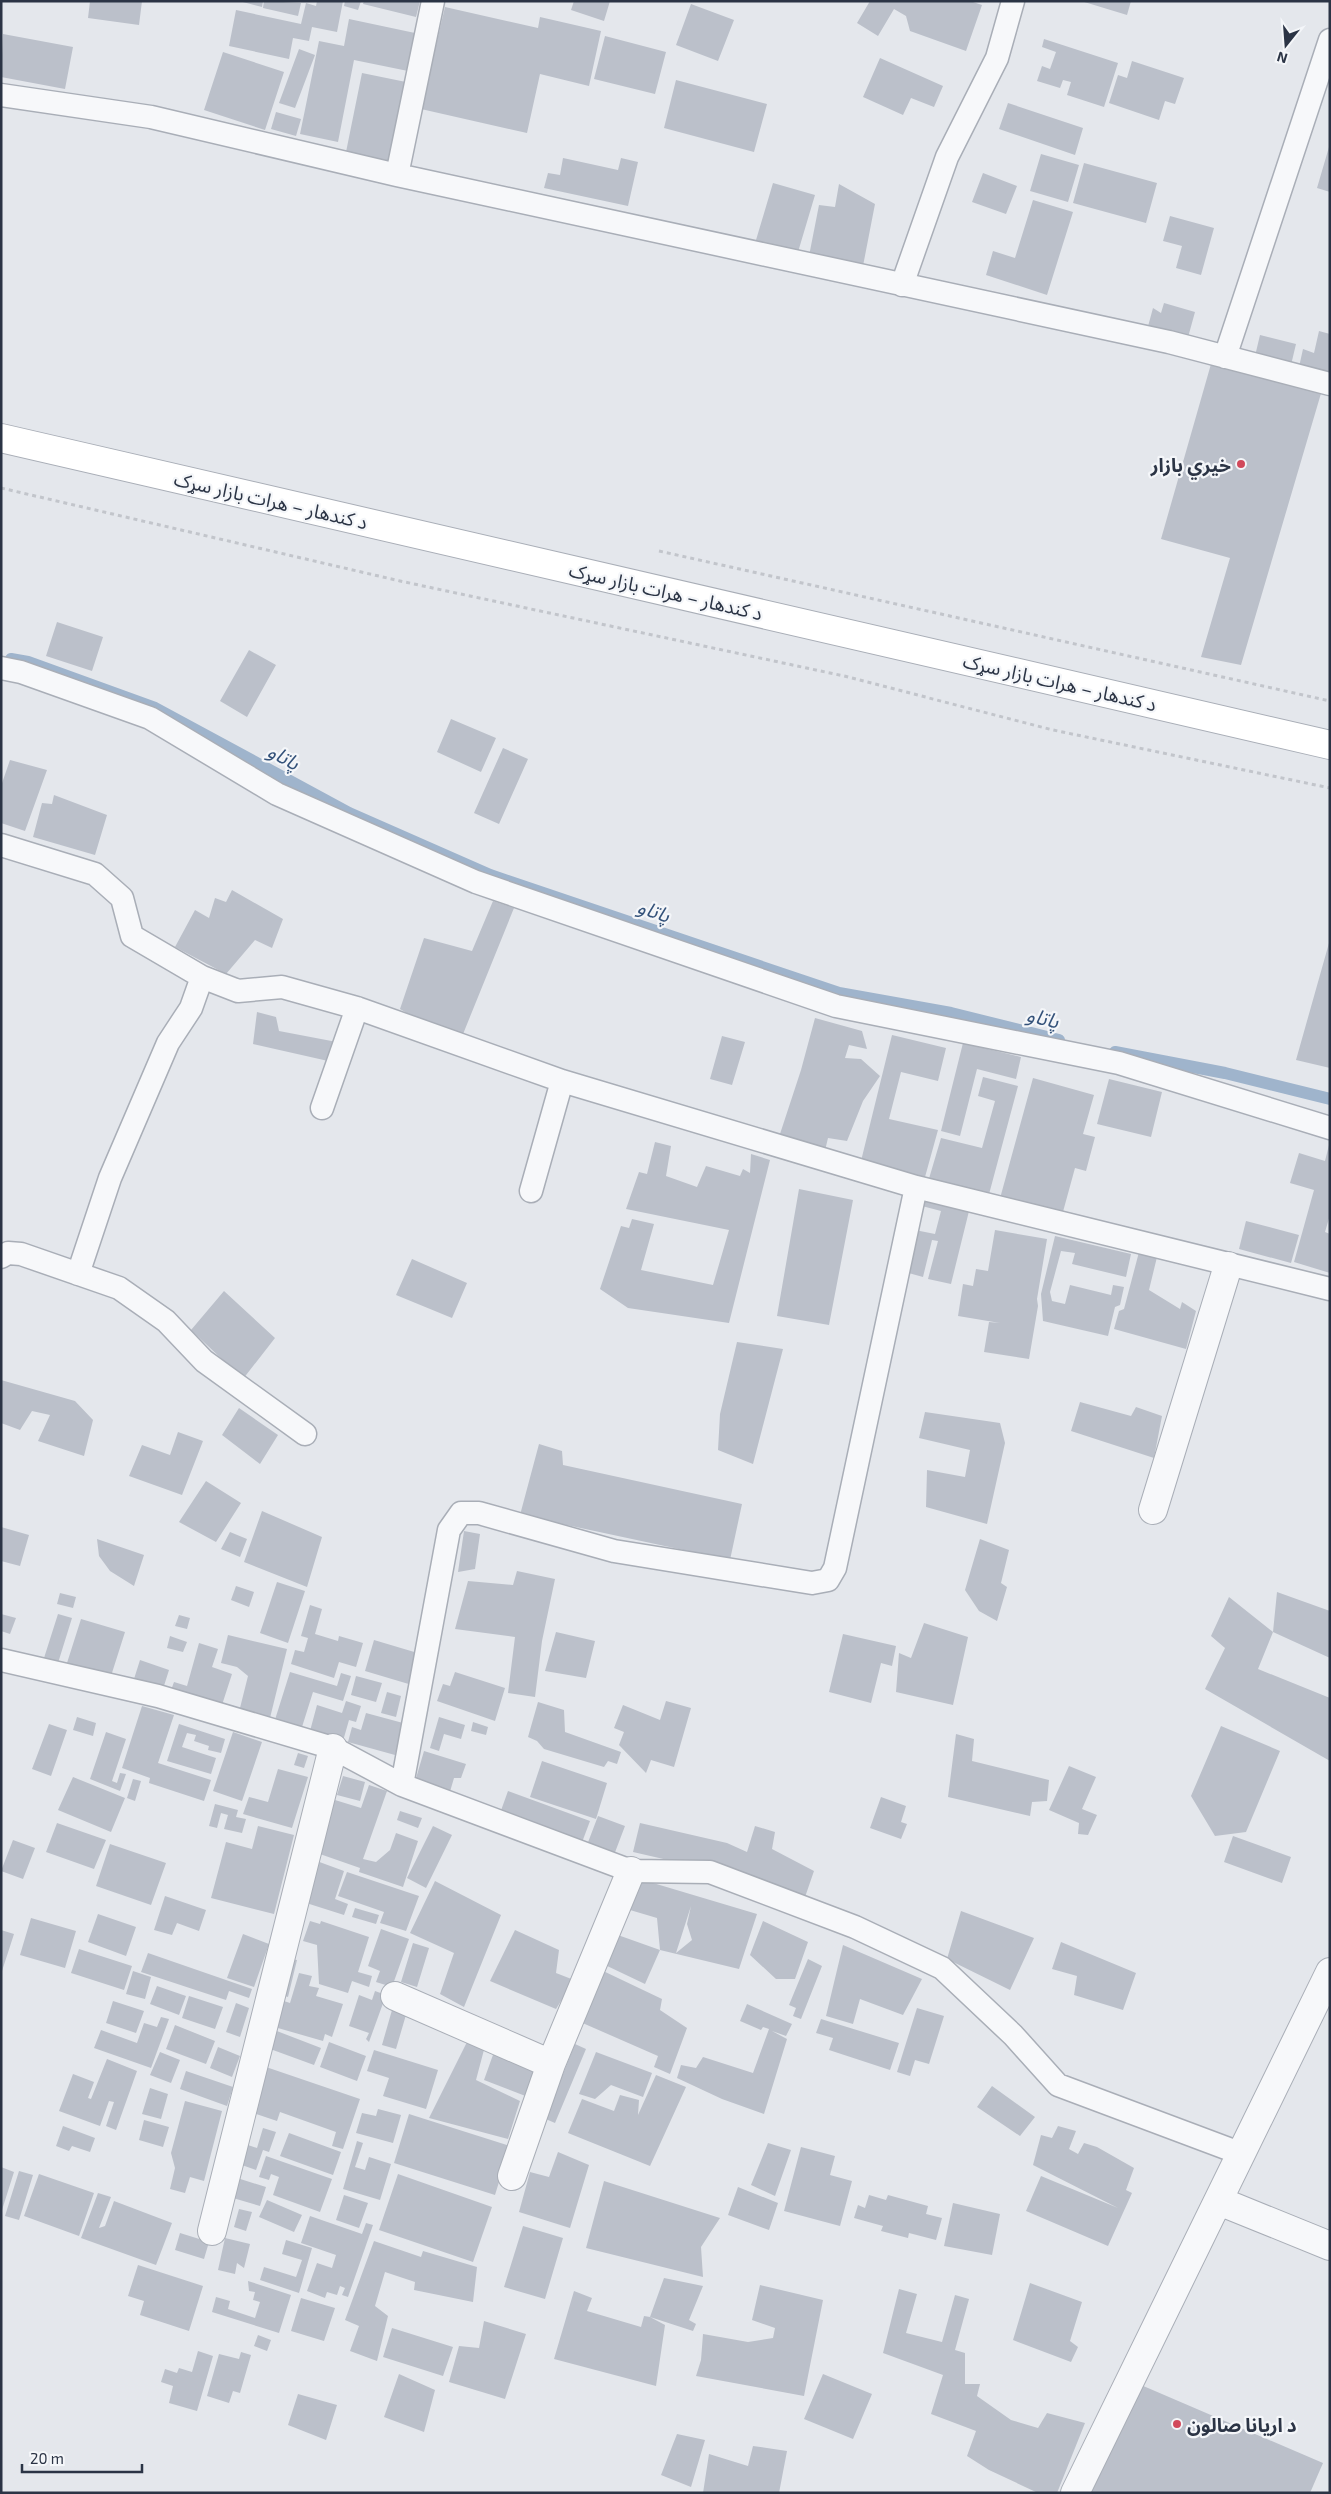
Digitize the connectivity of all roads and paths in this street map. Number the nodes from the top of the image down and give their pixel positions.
1 (433, 1) edge
2 (1013, 1) edge
3 (1330, 40) edge
4 (1, 95) edge
5 (397, 175) junction
6 (902, 286) junction
7 (1225, 357) junction
8 (1330, 384) edge
9 (1, 438) edge
10 (1, 488) edge
11 (654, 550) dead end
12 (1, 668) edge
13 (1330, 701) edge
14 (1330, 745) edge
15 (1330, 788) edge
16 (1, 845) edge
17 (202, 977) junction
18 (357, 1008) junction
19 (562, 1081) junction
20 (322, 1108) dead end
21 (1330, 1128) edge
22 (916, 1187) junction
23 (531, 1191) dead end
24 (1, 1257) edge
25 (1228, 1266) junction
26 (78, 1274) junction
27 (1330, 1289) edge
28 (305, 1434) dead end
29 (1153, 1510) dead end
30 (1, 1660) edge
31 (333, 1748) junction
32 (402, 1785) junction
33 (631, 1871) junction
34 (1330, 1972) edge
35 (395, 1996) dead end
36 (552, 2064) junction
37 (1242, 2154) junction
38 (512, 2176) dead end
39 (1219, 2201) junction
40 (212, 2232) dead end
41 (1330, 2246) edge
42 (1075, 2493) edge

1 - 5 lane
2 - 6 lane
3 - 7 lane
4 - 5 lane
5 - 6 lane
6 - 7 lane
7 - 8 lane
9 - 14 main road, د کندهار – هرات بازار سړک
10 - 15 path
11 - 13 path
12 - 21 lane
16 - 17 lane
17 - 18 lane
17 - 26 lane
18 - 19 lane
18 - 20 lane
19 - 22 lane
19 - 23 lane
22 - 25 lane
22 - 32 lane
24 - 26 lane
25 - 27 lane
25 - 29 street
26 - 28 lane
30 - 31 lane
31 - 32 lane
31 - 40 street
32 - 33 lane
33 - 36 street
33 - 37 lane
34 - 37 street
35 - 36 street
36 - 38 street
37 - 39 street
39 - 41 street
39 - 42 street

